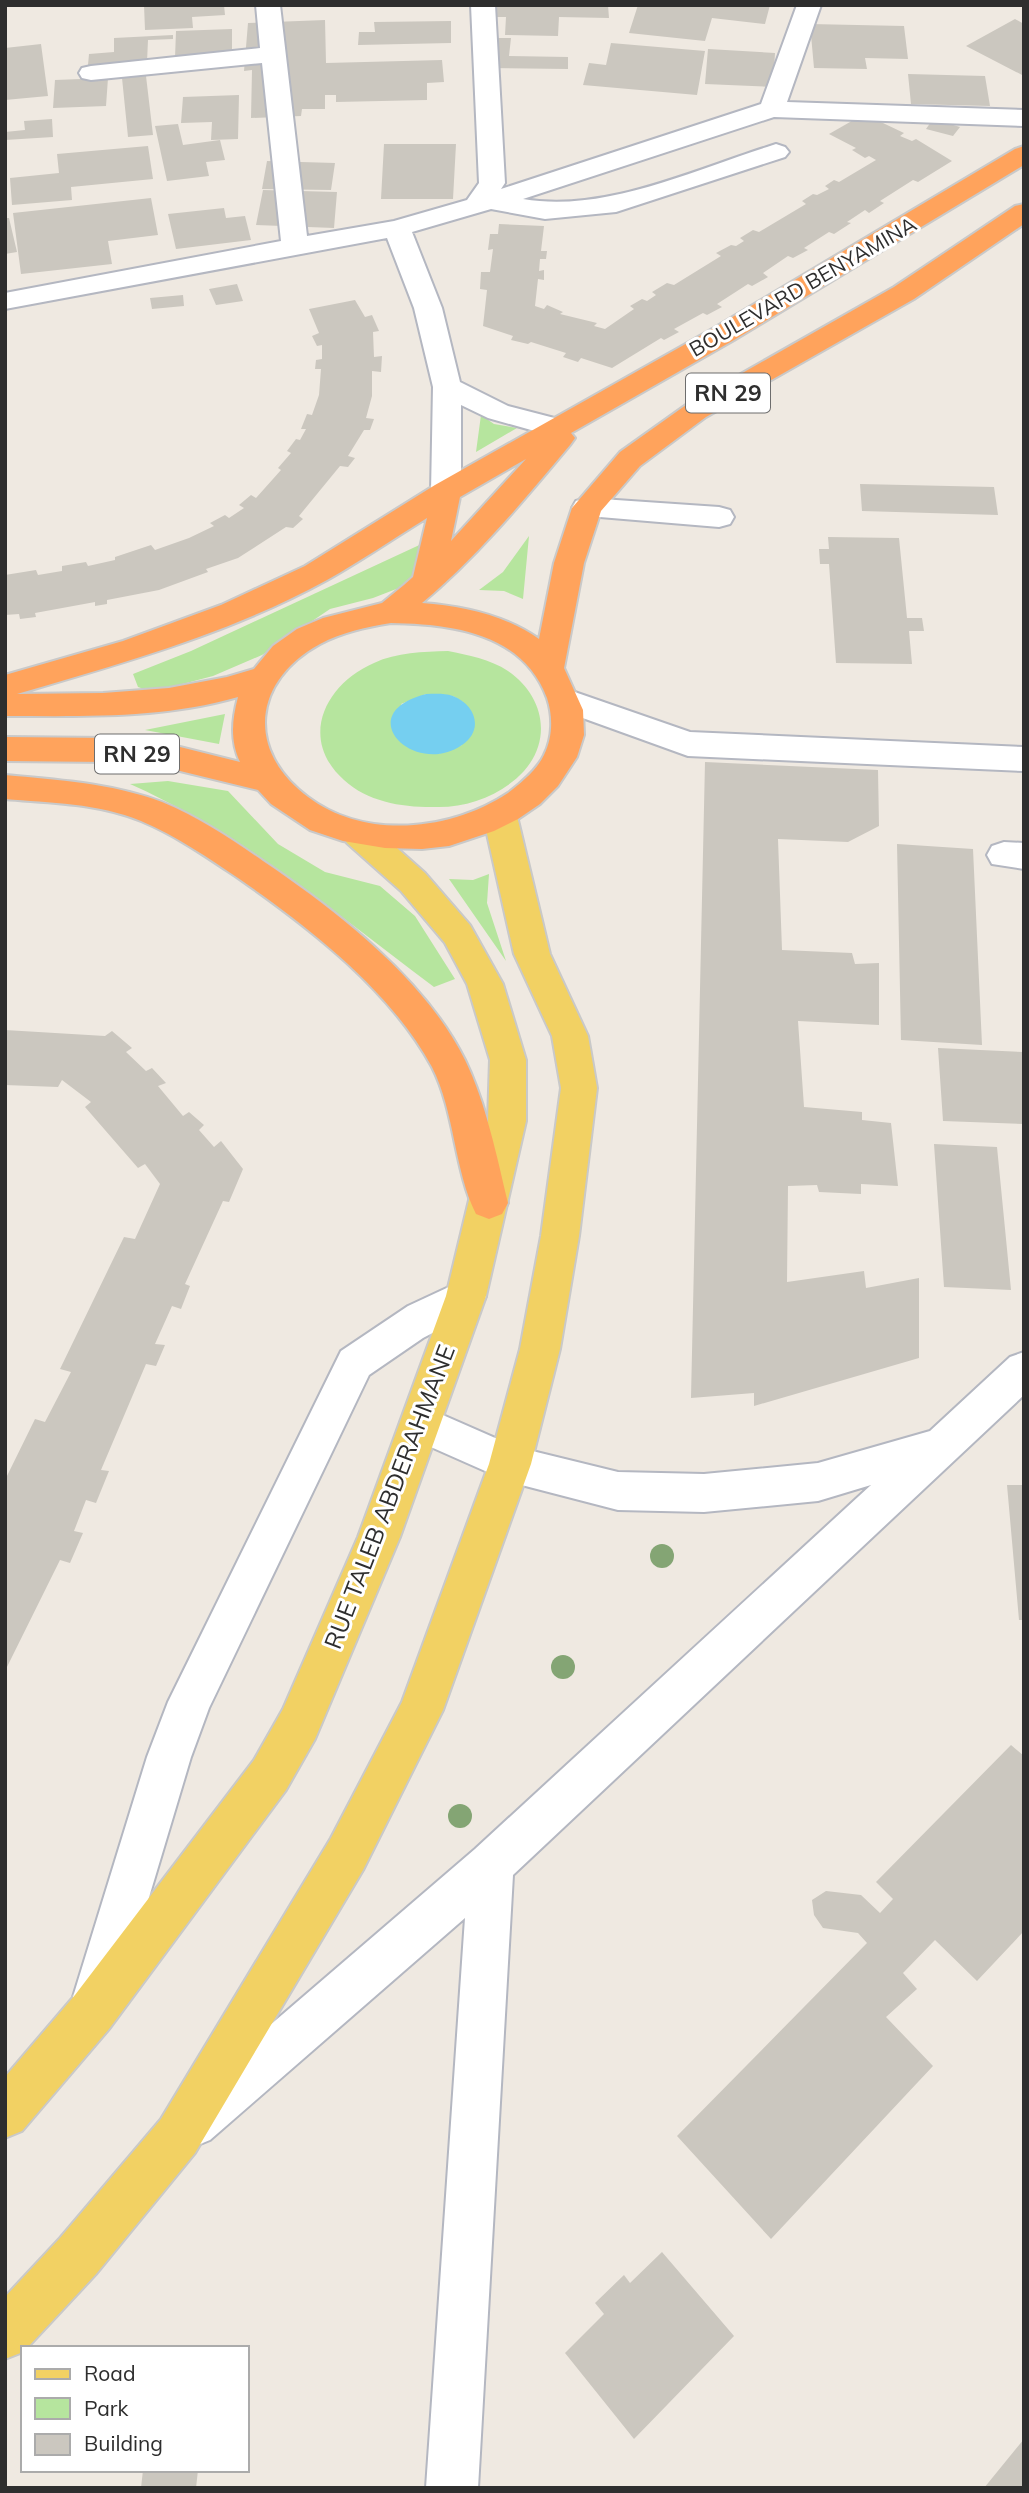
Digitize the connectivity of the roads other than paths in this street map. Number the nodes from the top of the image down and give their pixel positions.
1 (268, 5) edge
2 (483, 5) edge
3 (809, 5) edge
4 (273, 54) junction
5 (91, 73) dead end
6 (772, 109) junction
7 (1024, 118) edge
8 (776, 152) dead end
9 (1024, 154) edge
10 (483, 204) junction
11 (1024, 212) edge
12 (397, 228) junction
13 (295, 246) junction
14 (5, 302) edge
15 (447, 387) junction
16 (568, 421) junction
17 (446, 492) junction
18 (587, 508) junction
19 (719, 517) dead end
20 (427, 585) junction
21 (391, 612) junction
22 (549, 667) junction
23 (263, 677) junction
24 (5, 686) edge
25 (566, 700) junction
26 (5, 705) edge
27 (5, 749) edge
28 (1024, 759) edge
29 (265, 780) junction
30 (5, 786) edge
31 (500, 816) junction
32 (359, 834) junction
33 (489, 1203) junction
34 (466, 1296) junction
35 (1024, 1369) edge
36 (420, 1423) junction
37 (941, 1446) junction
38 (510, 1464) junction
39 (491, 1866) junction
40 (92, 2012) junction
41 (5, 2114) edge
42 (178, 2136) junction
43 (5, 2334) edge
44 (452, 2488) edge

1 - 4 street
2 - 10 street
3 - 6 street
4 - 5 street
4 - 13 street
6 - 7 street
6 - 10 street
8 - 10 street
9 - 16 highway, BOULEVARD BENYAMINA / RN 29
10 - 12 street
11 - 18 highway, RN 29
12 - 13 street
12 - 15 street
13 - 14 street
15 - 16 street
15 - 17 street
16 - 17 highway, BOULEVARD BENYAMINA
16 - 20 highway, RN 29
17 - 20 highway
17 - 24 highway, BOULEVARD BENYAMINA
18 - 19 street
18 - 22 highway, RN 29
20 - 21 highway, RN 29
21 - 22 highway
21 - 23 highway
22 - 25 highway
23 - 26 highway, RN 29
23 - 29 highway
25 - 28 street
25 - 31 highway
27 - 29 highway, RN 29
29 - 32 highway
30 - 33 highway
31 - 32 highway
31 - 38 main road
32 - 33 main road, RUE TALEB ABDERAHMANE
33 - 34 main road, RUE TALEB ABDERAHMANE
34 - 36 main road, RUE TALEB ABDERAHMANE
34 - 40 street
35 - 37 street
36 - 38 street
36 - 40 main road, RUE TALEB ABDERAHMANE
37 - 38 street
37 - 39 street
38 - 42 main road
39 - 42 street
39 - 44 street
40 - 41 main road, RUE TALEB ABDERAHMANE
42 - 43 main road

